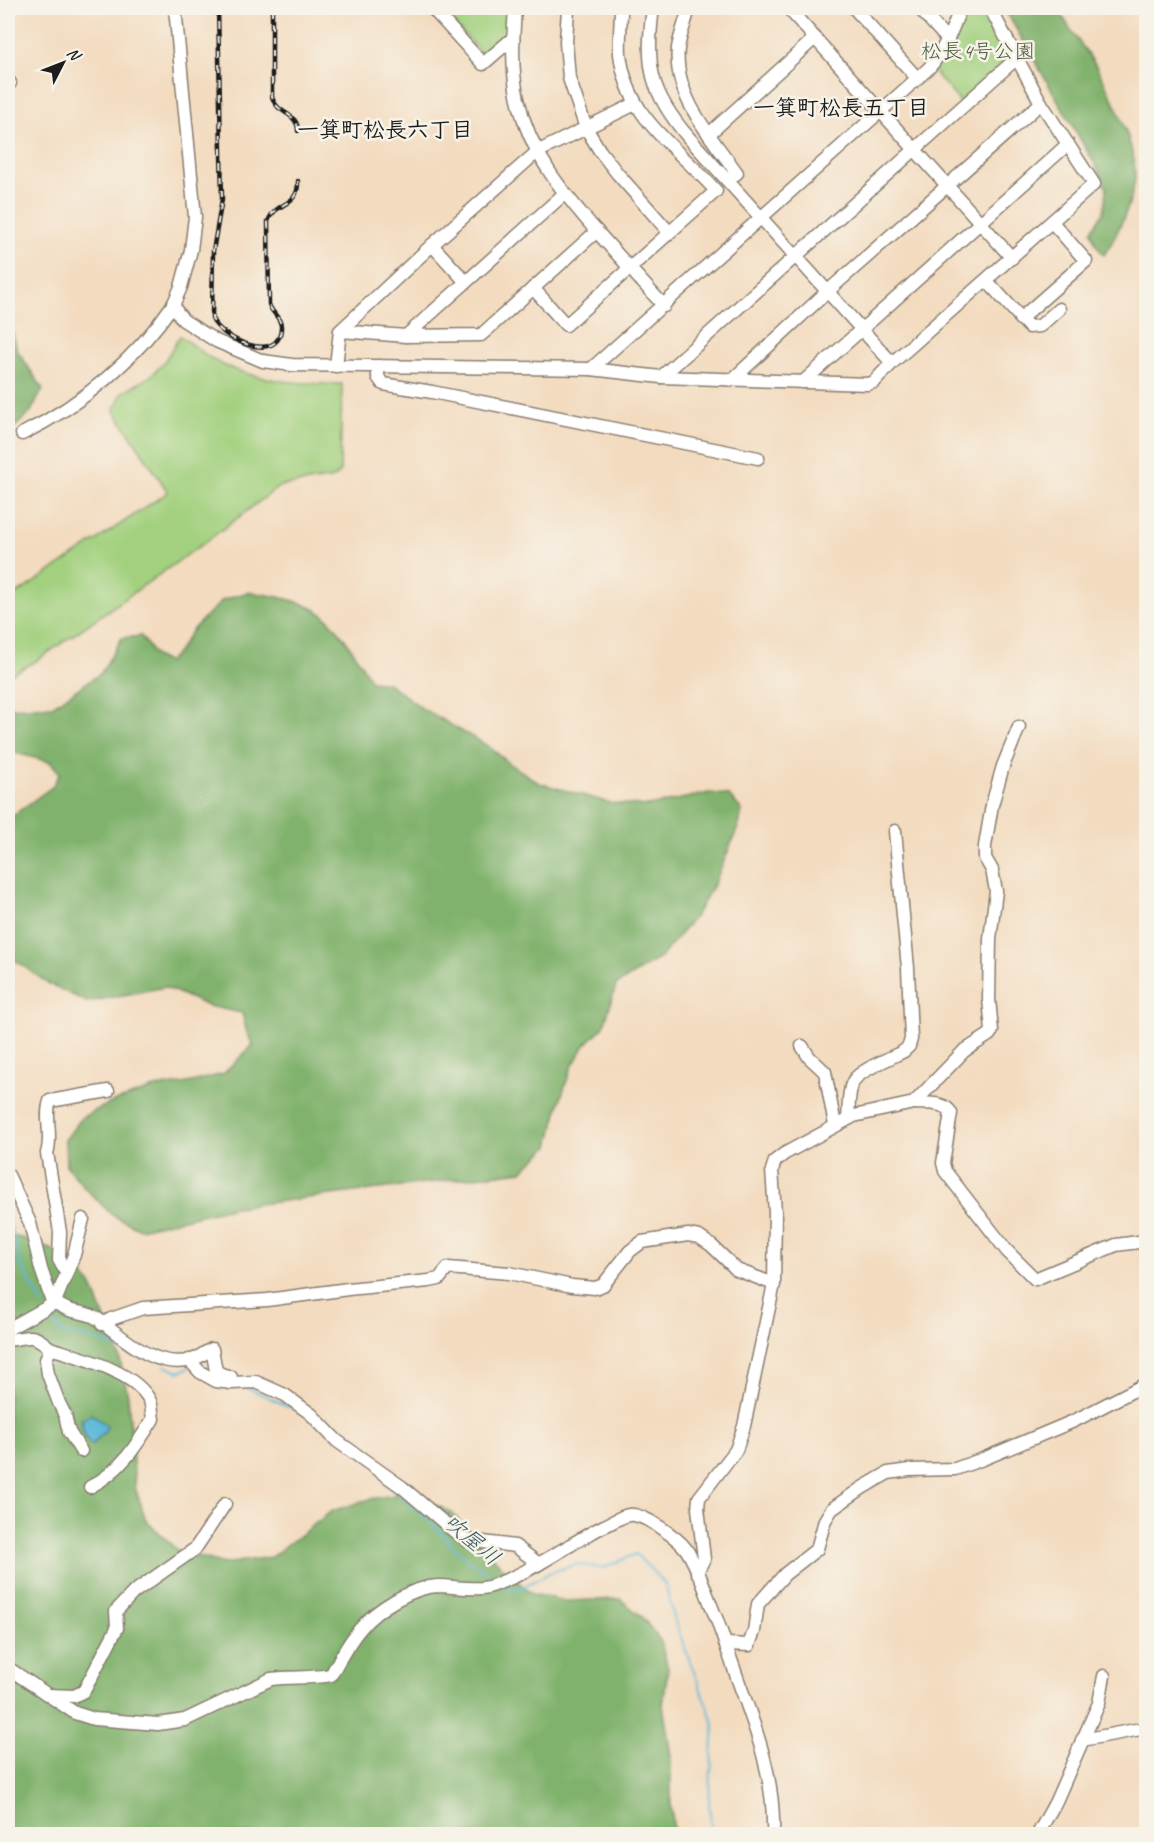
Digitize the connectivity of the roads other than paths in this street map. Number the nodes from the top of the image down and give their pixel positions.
1 (175, 8) edge
2 (432, 8) edge
3 (515, 8) edge
4 (568, 8) edge
5 (621, 8) edge
6 (653, 8) edge
7 (689, 8) edge
8 (701, 8) edge
9 (788, 8) edge
10 (854, 8) edge
11 (919, 8) edge
12 (960, 8) edge
13 (990, 8) edge
14 (686, 21) junction
15 (513, 38) junction
16 (815, 38) junction
17 (948, 40) junction
18 (1018, 57) junction
19 (917, 78) junction
20 (1041, 103) junction
21 (635, 104) junction
22 (881, 111) junction
23 (586, 128) junction
24 (709, 134) junction
25 (1068, 144) junction
26 (915, 149) junction
27 (537, 152) junction
28 (728, 180) junction
29 (947, 187) junction
30 (564, 194) junction
31 (761, 218) junction
32 (981, 222) junction
33 (1052, 222) junction
34 (597, 231) junction
35 (669, 232) junction
36 (432, 245) junction
37 (796, 255) junction
38 (1012, 258) junction
39 (629, 268) junction
40 (465, 281) junction
41 (987, 281) junction
42 (533, 288) junction
43 (828, 291) junction
44 (174, 303) junction
45 (664, 306) junction
46 (1059, 309) dead end
47 (1020, 319) junction
48 (862, 328) junction
49 (340, 331) junction
50 (406, 336) junction
51 (892, 363) junction
52 (336, 366) junction
53 (378, 366) junction
54 (591, 369) junction
55 (661, 377) junction
56 (732, 380) junction
57 (802, 382) junction
58 (22, 434) dead end
59 (758, 458) dead end
60 (1019, 727) dead end
61 (895, 831) dead end
62 (802, 1046) dead end
63 (108, 1091) dead end
64 (914, 1103) junction
65 (848, 1119) junction
66 (835, 1125) junction
67 (8, 1175) edge
68 (83, 1219) dead end
69 (1146, 1241) edge
70 (66, 1272) junction
71 (774, 1284) junction
72 (54, 1303) junction
73 (102, 1324) junction
74 (8, 1329) edge
75 (8, 1340) edge
76 (50, 1348) junction
77 (189, 1360) junction
78 (234, 1378) dead end
79 (1146, 1384) edge
80 (81, 1451) dead end
81 (90, 1487) dead end
82 (225, 1504) dead end
83 (539, 1564) junction
84 (697, 1572) junction
85 (726, 1644) junction
86 (8, 1668) edge
87 (1104, 1676) dead end
88 (47, 1695) junction
89 (1146, 1728) edge
90 (1082, 1740) junction
91 (773, 1834) edge
92 (1038, 1834) edge

1 - 44 street
2 - 15 street
3 - 15 street
4 - 23 street
5 - 21 street
6 - 28 street
7 - 14 street
8 - 14 street
9 - 16 street
10 - 19 street
11 - 17 street
12 - 17 street
13 - 18 street
14 - 24 street
15 - 27 street
16 - 22 street
16 - 24 street
17 - 19 street
18 - 20 street
18 - 26 street
19 - 22 street
20 - 25 street
20 - 29 street
21 - 23 street
21 - 35 street
22 - 26 street
22 - 31 street
23 - 27 street
23 - 35 street
24 - 28 street
25 - 32 street
25 - 33 street
26 - 29 street
26 - 37 street
27 - 30 street
27 - 36 street
28 - 31 street
29 - 32 street
29 - 43 street
30 - 34 street
30 - 40 street
31 - 37 street
31 - 45 street
32 - 38 street
32 - 48 street
33 - 38 street
33 - 47 street
34 - 39 street
34 - 42 street
35 - 39 street
36 - 40 street
36 - 49 street
37 - 43 street
37 - 55 street
38 - 41 street
39 - 42 street
39 - 45 street
40 - 50 street
41 - 47 street
41 - 51 street
42 - 50 street
43 - 48 street
43 - 56 street
44 - 52 street
44 - 58 street
45 - 54 street
46 - 47 street
48 - 51 street
48 - 57 street
49 - 50 street
49 - 52 street
51 - 57 street
52 - 53 street
53 - 54 street
53 - 59 street
54 - 55 street
55 - 56 street
56 - 57 street
60 - 64 street
61 - 65 street
62 - 66 street
63 - 70 street
64 - 65 street
64 - 69 street
65 - 66 street
66 - 71 street
67 - 72 street
68 - 70 street
70 - 72 street
71 - 73 street
71 - 84 street
72 - 73 street
72 - 74 street
73 - 77 street
75 - 76 street
76 - 80 street
76 - 81 street
77 - 78 street
77 - 83 street
79 - 85 street
82 - 88 street
83 - 84 street
83 - 88 street
84 - 85 street
85 - 91 street
86 - 88 street
87 - 90 street
89 - 90 street
90 - 92 street

